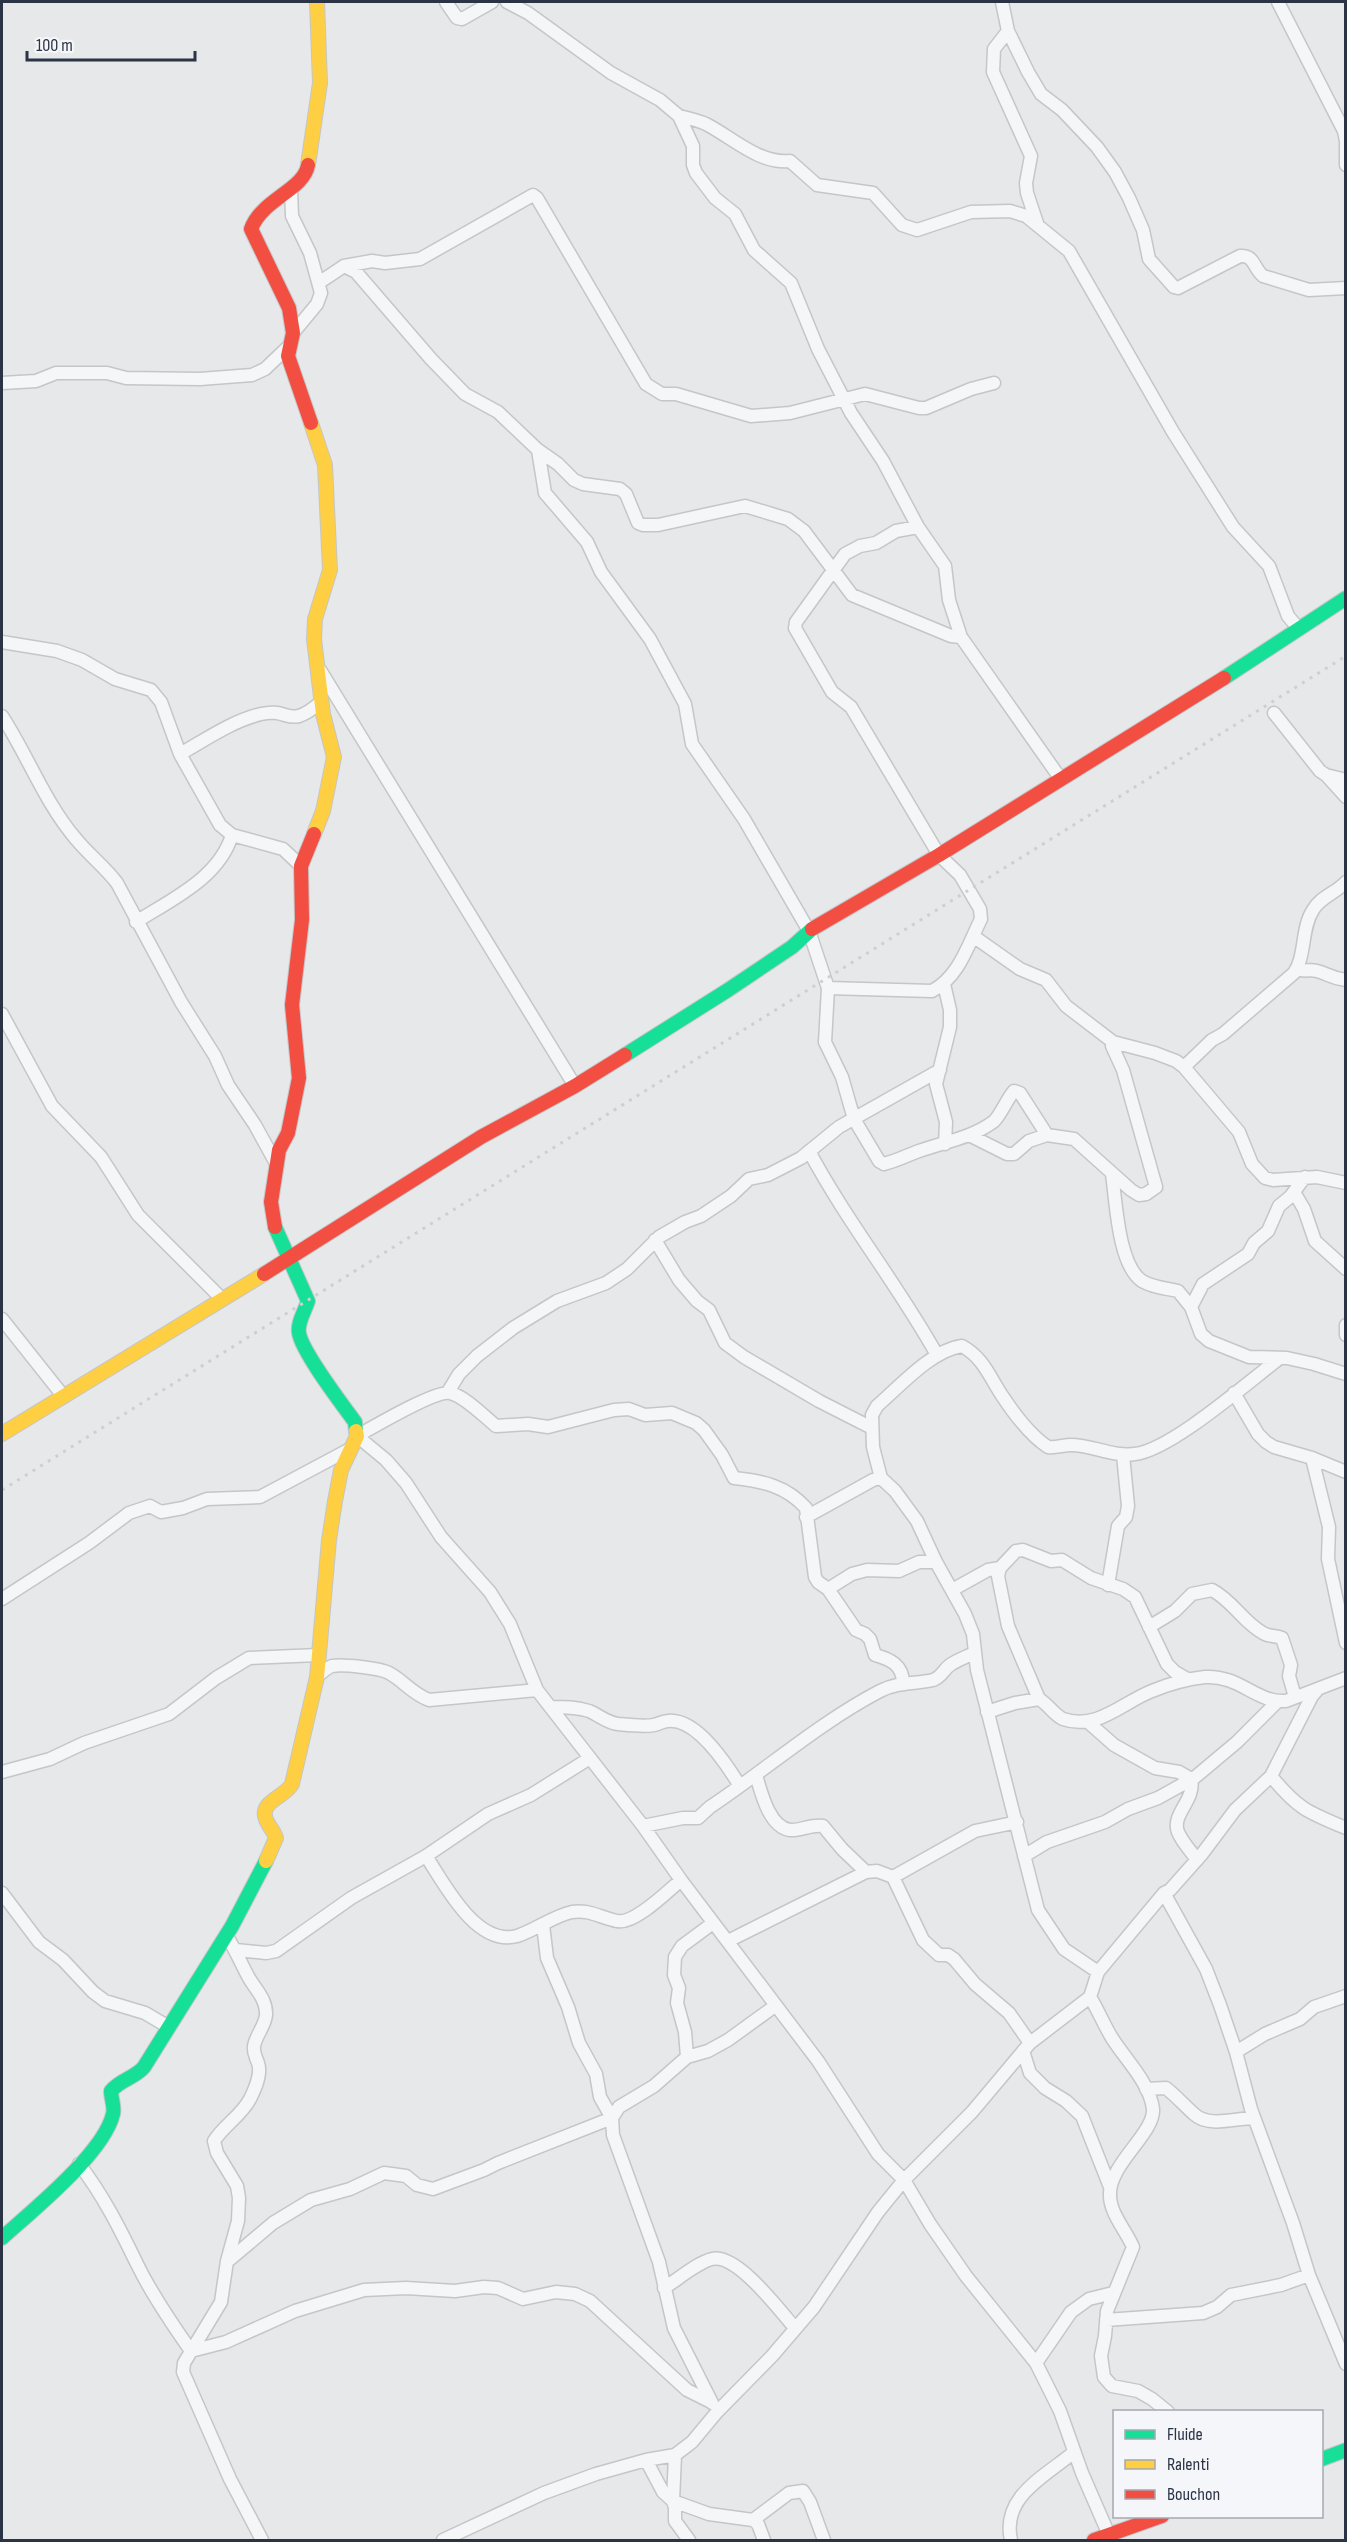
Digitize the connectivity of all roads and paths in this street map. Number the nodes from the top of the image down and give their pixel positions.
1 (317, 2) edge
2 (446, 2) edge
3 (492, 2) edge
4 (507, 2) edge
5 (1002, 2) edge
6 (1280, 3) edge
7 (1008, 31) junction
8 (679, 116) junction
9 (1346, 142) edge
10 (1346, 165) edge
11 (291, 189) junction
12 (1038, 226) junction
13 (344, 266) junction
14 (320, 282) junction
15 (1346, 288) edge
16 (291, 340) junction
17 (2, 383) edge
18 (994, 383) dead end
19 (843, 398) junction
20 (538, 450) junction
21 (918, 527) junction
22 (833, 571) junction
23 (1346, 598) edge
24 (1299, 629) junction
25 (961, 637) junction
26 (2, 642) edge
27 (317, 665) junction
28 (321, 702) junction
29 (1274, 713) dead end
30 (2, 716) edge
31 (180, 754) junction
32 (1326, 775) junction
33 (1059, 778) junction
34 (1346, 780) edge
35 (1346, 797) edge
36 (232, 835) junction
37 (247, 838) junction
38 (228, 850) junction
39 (939, 855) junction
40 (301, 866) junction
41 (1346, 882) edge
42 (136, 922) junction
43 (809, 932) junction
44 (973, 936) junction
45 (1297, 969) junction
46 (1346, 980) edge
47 (944, 984) junction
48 (828, 988) junction
49 (2, 1014) edge
50 (1113, 1042) junction
51 (1184, 1067) junction
52 (940, 1070) junction
53 (575, 1086) junction
54 (854, 1119) junction
55 (969, 1135) junction
56 (1047, 1135) junction
57 (945, 1144) junction
58 (809, 1151) junction
59 (277, 1165) junction
60 (1112, 1174) junction
61 (1305, 1177) junction
62 (1346, 1182) edge
63 (1294, 1192) junction
64 (655, 1240) junction
65 (289, 1259) junction
66 (1346, 1269) edge
67 (221, 1298) junction
68 (1191, 1307) junction
69 (2, 1319) edge
70 (1346, 1325) edge
71 (1346, 1335) edge
72 (937, 1355) junction
73 (1280, 1358) junction
74 (1346, 1374) edge
75 (448, 1392) junction
76 (1234, 1393) junction
77 (64, 1397) junction
78 (872, 1428) junction
79 (2, 1434) edge
80 (353, 1442) junction
81 (1123, 1455) junction
82 (1312, 1458) junction
83 (1346, 1472) edge
84 (881, 1478) junction
85 (806, 1517) junction
86 (936, 1562) junction
87 (1000, 1568) junction
88 (1108, 1585) junction
89 (828, 1589) junction
90 (952, 1590) junction
91 (2, 1599) edge
92 (1149, 1628) junction
93 (1346, 1643) edge
94 (974, 1653) junction
95 (318, 1655) junction
96 (962, 1660) junction
97 (977, 1670) junction
98 (317, 1677) junction
99 (1346, 1678) edge
100 (1187, 1679) junction
101 (903, 1683) junction
102 (1318, 1689) junction
103 (537, 1690) junction
104 (1295, 1697) junction
105 (1039, 1699) junction
106 (1278, 1701) junction
107 (552, 1707) junction
108 (987, 1712) junction
109 (1088, 1722) junction
110 (590, 1758) junction
111 (2, 1773) edge
112 (756, 1775) junction
113 (1271, 1776) junction
114 (1191, 1779) junction
115 (740, 1786) junction
116 (1017, 1822) junction
117 (644, 1826) junction
118 (1346, 1828) edge
119 (426, 1856) junction
120 (1024, 1856) junction
121 (1197, 1860) junction
122 (866, 1872) junction
123 (893, 1877) junction
124 (681, 1880) junction
125 (2, 1893) edge
126 (1164, 1893) junction
127 (713, 1923) junction
128 (543, 1925) junction
129 (227, 1937) junction
130 (728, 1941) junction
131 (236, 1950) junction
132 (1098, 1972) junction
133 (1346, 1996) edge
134 (1090, 1997) junction
135 (775, 2006) junction
136 (167, 2026) junction
137 (1027, 2047) junction
138 (1236, 2052) junction
139 (687, 2057) junction
140 (1146, 2089) junction
141 (612, 2118) junction
142 (1254, 2118) junction
143 (79, 2164) junction
144 (904, 2180) junction
145 (1110, 2187) junction
146 (2, 2238) edge
147 (227, 2261) junction
148 (1309, 2275) junction
149 (664, 2288) junction
150 (1113, 2293) junction
151 (1106, 2320) junction
152 (795, 2328) junction
153 (191, 2351) junction
154 (1036, 2362) junction
155 (1346, 2364) edge
156 (714, 2407) junction
157 (1166, 2410) edge
158 (1346, 2450) edge
159 (1074, 2452) junction
160 (675, 2456) junction
161 (1323, 2459) edge
162 (646, 2460) junction
163 (673, 2501) junction
164 (1159, 2518) edge
165 (753, 2520) junction
166 (1109, 2535) junction
167 (467, 2536) edge
168 (262, 2541) edge
169 (443, 2541) edge
170 (689, 2541) edge
171 (764, 2541) edge
172 (825, 2541) edge
173 (1011, 2541) edge
174 (1094, 2541) edge

1 - 11 street
2 - 3 street
4 - 8 street
5 - 7 street
6 - 9 street
7 - 12 street
7 - 15 street
8 - 12 street
8 - 19 street
9 - 10 street
11 - 14 street
11 - 16 street
12 - 24 street
13 - 14 street
13 - 19 street
13 - 20 street
14 - 16 street
16 - 17 street
16 - 27 street
18 - 19 street
19 - 21 street
20 - 22 street
20 - 43 street
21 - 22 street
21 - 25 street
22 - 25 street
22 - 39 street
23 - 24 street
24 - 33 street
25 - 33 street
26 - 31 street
27 - 28 street
27 - 53 street
28 - 31 street
28 - 40 street
29 - 32 street
30 - 42 street
31 - 36 street
32 - 34 street
32 - 35 street
33 - 39 street
36 - 37 street
36 - 38 street
37 - 38 street
37 - 40 street
38 - 42 street
39 - 43 street
39 - 44 street
40 - 59 street
41 - 45 street
42 - 59 street
43 - 48 street
43 - 53 street
44 - 47 street
44 - 50 street
45 - 46 street
45 - 51 street
47 - 48 street
47 - 52 street
48 - 54 street
49 - 67 street
50 - 51 street
50 - 60 street
51 - 61 street
52 - 54 street
52 - 57 street
53 - 65 street
54 - 57 street
54 - 58 street
55 - 56 street
55 - 56 street
55 - 57 street
56 - 60 street
58 - 64 street
58 - 72 street
59 - 65 street
60 - 68 street
61 - 62 street
61 - 63 street
63 - 66 street
63 - 68 street
64 - 75 street
64 - 78 street
65 - 67 street
65 - 80 street
67 - 77 street
68 - 73 street
69 - 77 street
70 - 71 street
72 - 78 street
72 - 81 street
73 - 74 street
73 - 76 street
75 - 80 street
75 - 85 street
76 - 81 street
76 - 82 street
77 - 79 street
78 - 84 street
80 - 91 street
80 - 95 street
80 - 103 street
81 - 88 street
82 - 83 street
82 - 93 street
84 - 85 street
84 - 86 street
85 - 89 street
86 - 89 street
86 - 90 street
87 - 88 street
87 - 90 street
87 - 105 street
88 - 92 street
89 - 101 street
90 - 94 street
92 - 100 street
92 - 104 street
94 - 96 street
94 - 97 street
95 - 98 street
95 - 111 street
96 - 97 street
96 - 101 street
97 - 108 street
98 - 103 street
98 - 129 street
99 - 102 street
100 - 106 street
100 - 109 street
101 - 112 street
102 - 104 street
102 - 113 street
103 - 107 street
104 - 106 street
105 - 108 street
105 - 109 street
106 - 114 street
107 - 110 street
107 - 115 street
108 - 116 street
109 - 114 street
110 - 117 street
110 - 119 street
112 - 115 street
112 - 122 street
113 - 118 street
113 - 121 street
114 - 120 street
114 - 121 street
115 - 117 street
116 - 120 street
116 - 123 street
117 - 124 street
119 - 128 street
119 - 131 street
120 - 132 street
121 - 126 street
122 - 123 street
122 - 130 street
123 - 137 street
124 - 127 street
124 - 128 street
125 - 136 street
126 - 132 street
126 - 138 street
127 - 130 street
127 - 139 street
128 - 141 street
129 - 131 street
129 - 136 street
130 - 135 street
131 - 147 street
132 - 134 street
133 - 138 street
134 - 137 street
134 - 140 street
135 - 139 street
135 - 144 street
136 - 143 street
137 - 144 street
137 - 145 street
138 - 142 street
139 - 141 street
140 - 142 street
140 - 145 street
141 - 147 street
141 - 149 street
142 - 148 street
143 - 146 street
143 - 153 street
144 - 152 street
144 - 154 street
145 - 150 street
147 - 153 street
148 - 151 street
148 - 155 street
149 - 152 street
149 - 156 street
150 - 151 street
150 - 154 street
151 - 157 street
152 - 156 street
153 - 156 street
153 - 168 street
154 - 159 street
156 - 160 street
158 - 161 street
159 - 166 street
159 - 173 street
160 - 162 street
160 - 163 street
162 - 163 street
162 - 167 street
163 - 165 street
163 - 170 street
164 - 166 street
165 - 171 street
165 - 172 street
166 - 174 street
167 - 169 street

